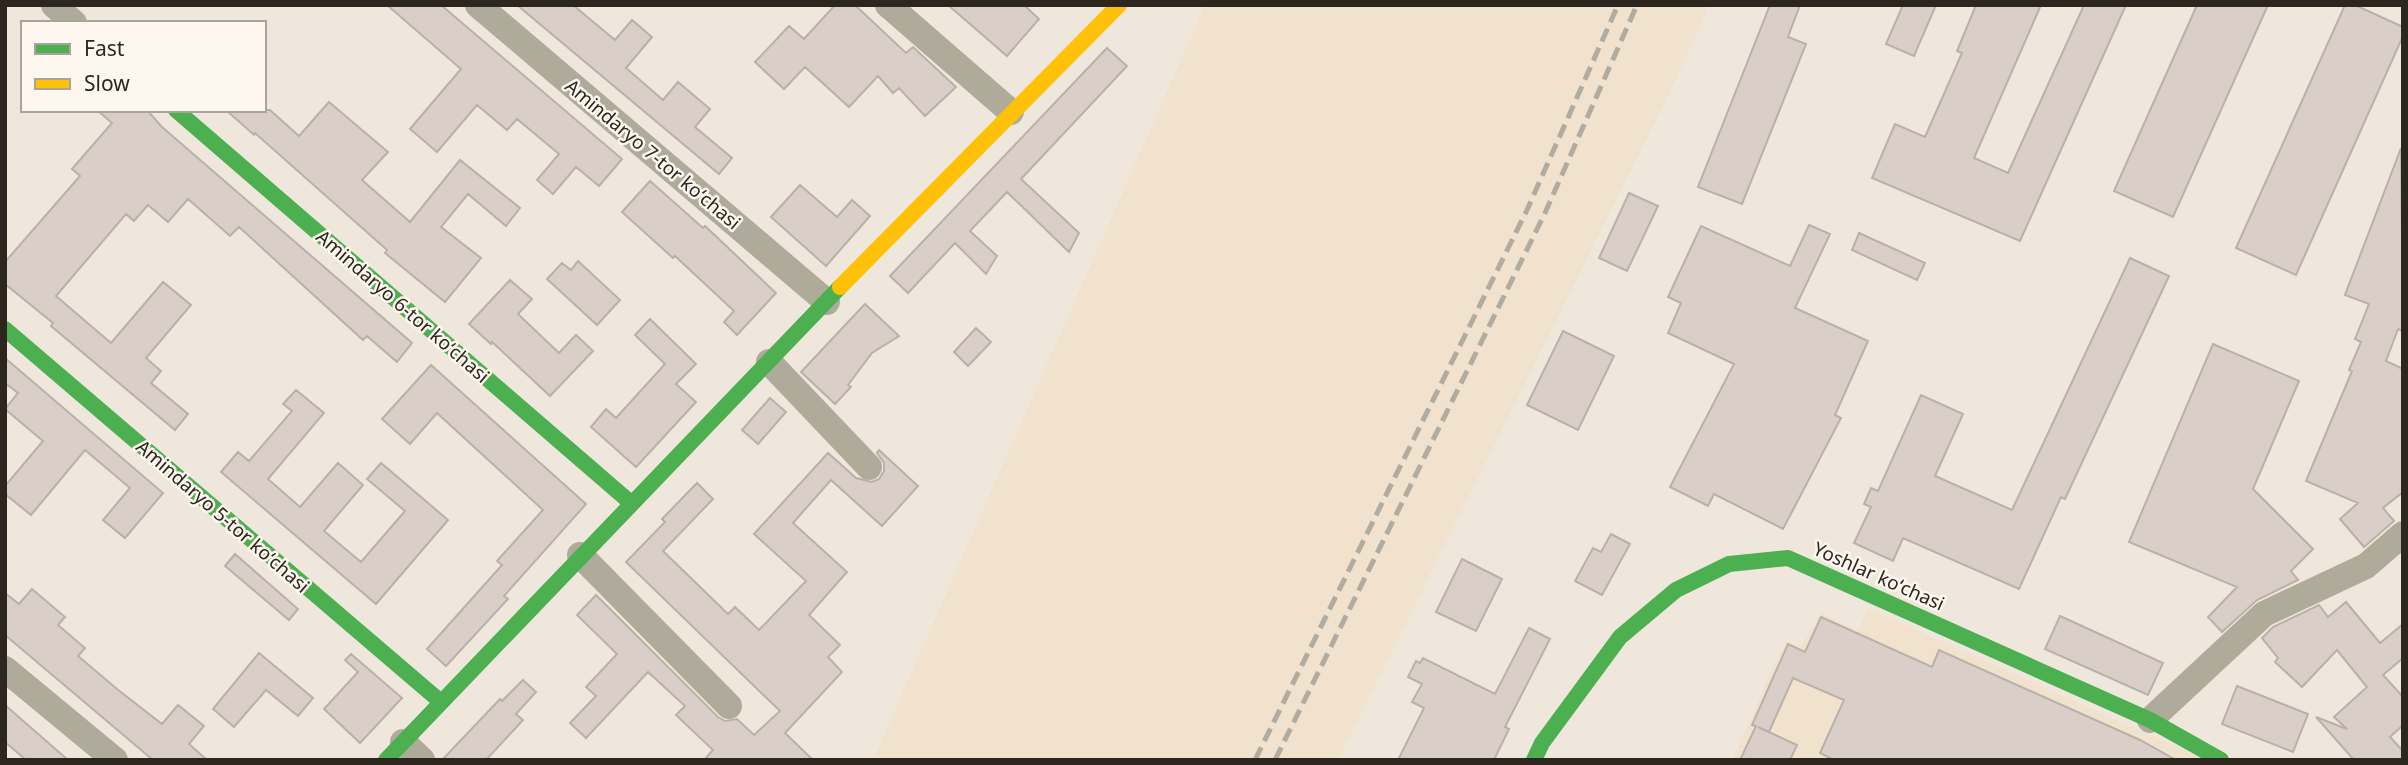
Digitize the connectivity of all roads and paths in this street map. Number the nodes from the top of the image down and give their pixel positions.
1 (54, 5) edge
2 (478, 5) edge
3 (888, 5) edge
4 (1119, 5) edge
5 (72, 21) edge
6 (178, 112) edge
7 (1011, 112) junction
8 (827, 302) junction
9 (5, 329) edge
10 (769, 362) junction
11 (869, 467) dead end
12 (631, 503) junction
13 (2403, 534) edge
14 (580, 555) junction
15 (5, 669) edge
16 (441, 702) junction
17 (729, 706) dead end
18 (2150, 720) junction
19 (404, 754) edge
20 (115, 760) edge
21 (1534, 760) edge
22 (2221, 760) edge

1 - 5 street
2 - 8 street, Amindaryo 7-tor koʻchasi
3 - 7 street
4 - 7 street
6 - 12 street, Amindaryo 6-tor koʻchasi
7 - 8 street
8 - 10 street
9 - 16 street, Amindaryo 5-tor koʻchasi
10 - 11 street
10 - 12 street
12 - 14 street
13 - 18 street
14 - 16 street
14 - 17 street
15 - 20 street
16 - 19 street
18 - 21 street, Yoshlar koʻchasi
18 - 22 street, Yoshlar koʻchasi

